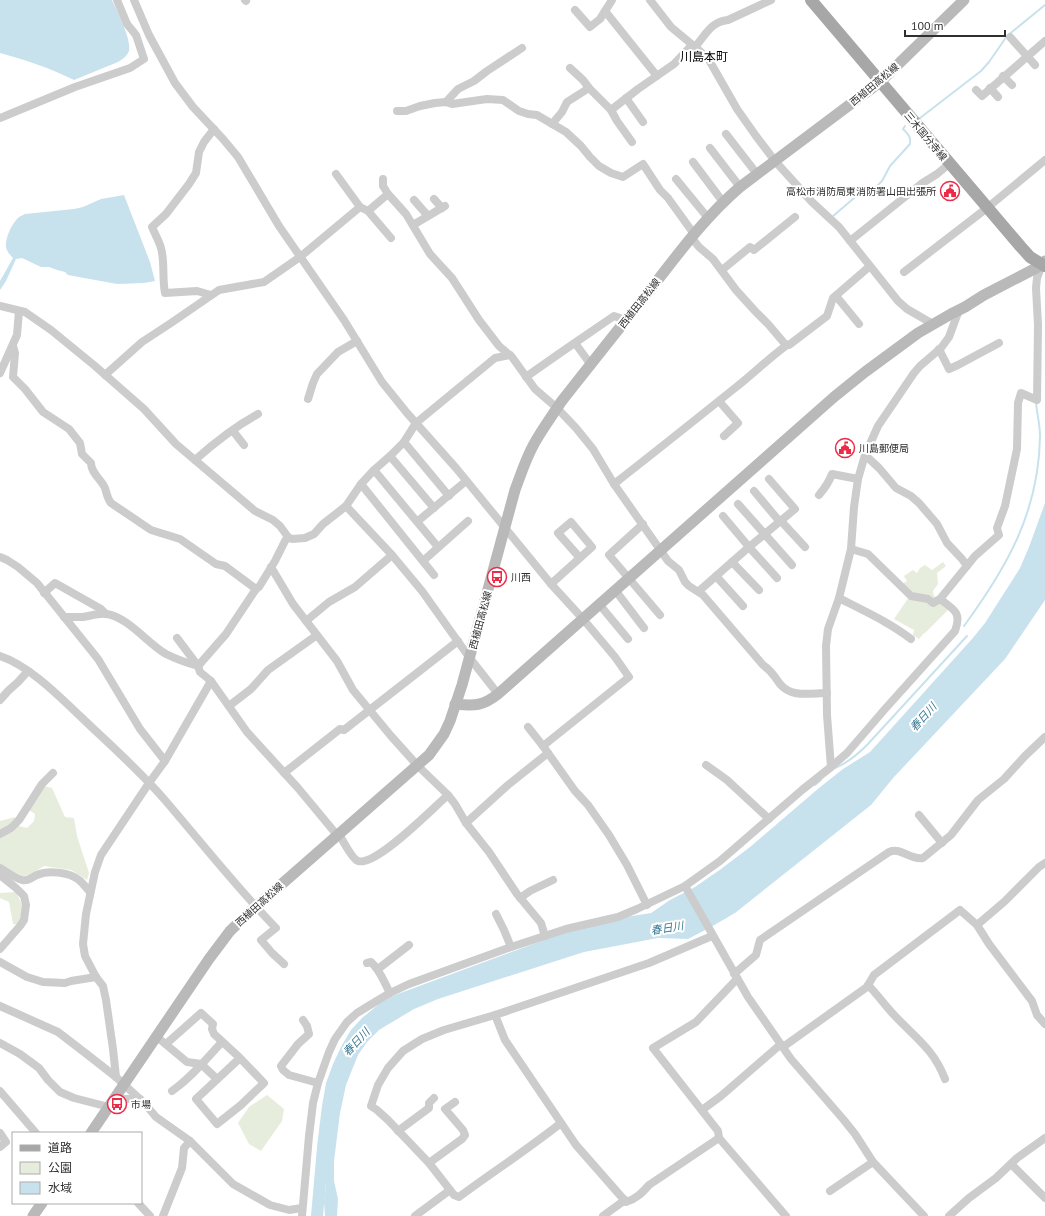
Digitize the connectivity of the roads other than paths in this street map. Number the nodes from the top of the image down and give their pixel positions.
1 (117, 0) edge
2 (134, 0) edge
3 (612, 0) edge
4 (650, 0) edge
5 (771, 0) edge
6 (812, 0) edge
7 (958, 3) edge
8 (575, 10) dead end
9 (605, 11) junction
10 (1010, 37) dead end
11 (1045, 41) edge
12 (694, 46) junction
13 (522, 48) dead end
14 (1027, 56) junction
15 (1035, 65) dead end
16 (570, 68) dead end
17 (657, 76) junction
18 (1004, 76) junction
19 (880, 82) junction
20 (1012, 86) dead end
21 (589, 88) junction
22 (990, 88) junction
23 (976, 90) dead end
24 (998, 96) dead end
25 (626, 98) junction
26 (446, 102) junction
27 (611, 110) junction
28 (397, 111) dead end
29 (0, 118) edge
30 (643, 122) dead end
31 (552, 124) junction
32 (214, 129) junction
33 (726, 134) dead end
34 (632, 142) dead end
35 (710, 148) dead end
36 (1045, 160) edge
37 (775, 161) junction
38 (693, 162) dead end
39 (949, 164) junction
40 (336, 174) dead end
41 (757, 174) junction
42 (383, 179) dead end
43 (676, 179) dead end
44 (740, 188) junction
45 (388, 194) junction
46 (434, 199) dead end
47 (414, 200) dead end
48 (723, 202) junction
49 (360, 207) junction
50 (987, 208) junction
51 (368, 211) junction
52 (428, 216) junction
53 (795, 217) dead end
54 (708, 218) junction
55 (413, 225) junction
56 (693, 236) junction
57 (391, 238) dead end
58 (850, 241) junction
59 (300, 257) junction
60 (1044, 264) edge
61 (870, 266) junction
62 (722, 270) junction
63 (904, 272) dead end
64 (211, 295) junction
65 (836, 296) junction
66 (0, 306) edge
67 (959, 310) junction
68 (18, 311) junction
69 (626, 320) junction
70 (859, 324) dead end
71 (933, 324) junction
72 (1042, 327) edge
73 (357, 341) junction
74 (575, 343) junction
75 (999, 343) dead end
76 (787, 345) junction
77 (13, 346) junction
78 (499, 346) junction
79 (939, 349) junction
80 (510, 356) junction
81 (495, 358) junction
82 (590, 365) junction
83 (0, 372) edge
84 (105, 375) junction
85 (526, 377) junction
86 (308, 399) dead end
87 (719, 401) junction
88 (557, 408) junction
89 (258, 414) dead end
90 (416, 423) junction
91 (233, 431) junction
92 (724, 436) dead end
93 (404, 442) junction
94 (244, 445) dead end
95 (865, 455) junction
96 (390, 456) junction
97 (195, 460) junction
98 (374, 470) junction
99 (770, 479) dead end
100 (858, 479) junction
101 (466, 481) junction
102 (361, 484) junction
103 (614, 484) junction
104 (754, 491) dead end
105 (819, 494) dead end
106 (449, 496) junction
107 (738, 504) dead end
108 (346, 506) junction
109 (434, 508) junction
110 (723, 516) dead end
111 (418, 521) junction
112 (468, 521) dead end
113 (781, 521) junction
114 (643, 524) junction
115 (505, 529) junction
116 (765, 534) junction
117 (288, 537) junction
118 (438, 547) junction
119 (749, 547) junction
120 (805, 547) dead end
121 (851, 549) junction
122 (661, 550) junction
123 (392, 554) junction
124 (0, 557) edge
125 (580, 558) junction
126 (423, 561) junction
127 (732, 562) junction
128 (792, 565) dead end
129 (271, 566) junction
130 (967, 566) junction
131 (434, 575) dead end
132 (716, 576) junction
133 (777, 578) dead end
134 (629, 579) junction
135 (551, 584) junction
136 (256, 589) junction
137 (615, 590) junction
138 (759, 590) dead end
139 (699, 591) junction
140 (44, 593) junction
141 (839, 598) junction
142 (940, 598) junction
143 (599, 604) junction
144 (742, 606) dead end
145 (106, 614) junction
146 (660, 615) dead end
147 (64, 617) junction
148 (583, 619) junction
149 (306, 621) junction
150 (644, 628) dead end
151 (317, 635) junction
152 (178, 638) dead end
153 (628, 639) dead end
154 (911, 639) dead end
155 (458, 641) junction
156 (0, 656) edge
157 (469, 657) junction
158 (198, 666) junction
159 (28, 671) junction
160 (211, 681) junction
161 (827, 693) junction
162 (498, 694) junction
163 (0, 700) edge
164 (455, 704) junction
165 (229, 706) junction
166 (370, 710) junction
167 (528, 727) dead end
168 (1045, 737) edge
169 (546, 749) junction
170 (165, 761) junction
171 (417, 764) junction
172 (706, 765) dead end
173 (831, 767) junction
174 (53, 773) dead end
175 (284, 773) junction
176 (148, 783) junction
177 (448, 795) junction
178 (919, 815) dead end
179 (769, 819) junction
180 (466, 823) junction
181 (0, 834) edge
182 (338, 834) junction
183 (942, 843) junction
184 (1045, 863) edge
185 (0, 868) edge
186 (0, 875) edge
187 (553, 880) dead end
188 (686, 887) junction
189 (90, 892) junction
190 (520, 898) junction
191 (647, 905) junction
192 (255, 907) junction
193 (496, 914) dead end
194 (977, 924) junction
195 (711, 934) junction
196 (545, 936) junction
197 (409, 945) dead end
198 (511, 947) junction
199 (0, 949) edge
200 (0, 962) edge
201 (367, 963) dead end
202 (284, 964) dead end
203 (378, 969) junction
204 (736, 976) junction
205 (96, 977) junction
206 (868, 985) junction
207 (390, 993) junction
208 (0, 1006) edge
209 (495, 1015) junction
210 (303, 1020) dead end
211 (1045, 1024) edge
212 (157, 1037) junction
213 (222, 1042) junction
214 (0, 1043) edge
215 (166, 1044) junction
216 (782, 1046) junction
217 (240, 1058) junction
218 (201, 1064) junction
219 (217, 1079) junction
220 (945, 1079) dead end
221 (120, 1080) junction
222 (318, 1083) junction
223 (0, 1091) edge
224 (172, 1091) dead end
225 (434, 1098) dead end
226 (140, 1099) junction
227 (455, 1102) dead end
228 (112, 1103) junction
229 (702, 1110) junction
230 (561, 1123) junction
231 (398, 1131) junction
232 (35, 1132) edge
233 (92, 1132) edge
234 (0, 1133) edge
235 (719, 1138) junction
236 (1045, 1138) edge
237 (190, 1140) junction
238 (0, 1147) edge
239 (873, 1162) junction
240 (429, 1163) junction
241 (1011, 1164) junction
242 (450, 1190) junction
243 (830, 1191) dead end
244 (1045, 1198) edge
245 (625, 1200) junction
246 (41, 1204) edge
247 (139, 1204) edge
248 (302, 1212) edge
249 (33, 1216) edge
250 (150, 1216) edge
251 (163, 1216) edge
252 (415, 1216) edge
253 (603, 1216) edge
254 (786, 1216) edge
255 (924, 1216) edge
256 (949, 1216) edge

1 - 29 street
2 - 32 street
3 - 9 street
4 - 12 street
5 - 12 street
6 - 19 main road, 三木国分寺線
7 - 19 main road, 西植田高松線
8 - 9 street
9 - 17 street
10 - 14 street
11 - 14 street
12 - 17 street
12 - 37 street
13 - 26 street
14 - 15 street
14 - 18 street
16 - 21 street
17 - 25 street
18 - 20 street
18 - 22 street
19 - 37 main road, 西植田高松線
19 - 39 main road, 三木国分寺線
21 - 27 street
21 - 31 street
22 - 23 street
22 - 24 street
25 - 27 street
25 - 30 street
26 - 28 street
26 - 31 street
27 - 34 street
31 - 56 street
32 - 59 street
32 - 64 street
33 - 41 street
35 - 44 street
36 - 50 street
37 - 41 main road, 西植田高松線
37 - 58 street
38 - 48 street
39 - 50 main road, 三木国分寺線
39 - 58 street
40 - 49 street
41 - 44 main road, 西植田高松線
42 - 45 street
43 - 54 street
44 - 48 main road, 西植田高松線
45 - 51 street
45 - 55 street
46 - 52 street
47 - 52 street
48 - 54 main road, 西植田高松線
49 - 51 street
49 - 59 street
50 - 60 main road, 三木国分寺線
50 - 63 street
51 - 57 street
52 - 55 street
53 - 62 street
54 - 56 main road, 西植田高松線
55 - 78 street
56 - 62 street
56 - 69 main road, 西植田高松線
58 - 61 street
59 - 64 street
59 - 73 street
60 - 67 main road
60 - 72 street
61 - 65 street
61 - 71 street
62 - 76 street
64 - 84 street
65 - 70 street
65 - 76 street
66 - 68 street
67 - 71 main road
67 - 79 street
68 - 77 street
68 - 84 street
69 - 74 street
69 - 82 main road, 西植田高松線
71 - 122 main road
72 - 130 street
73 - 86 street
73 - 90 street
74 - 82 street
74 - 85 street
75 - 79 street
76 - 87 street
77 - 83 street
77 - 136 street
78 - 80 street
78 - 81 street
79 - 95 street
80 - 81 street
80 - 85 street
81 - 90 street
82 - 88 main road, 西植田高松線
84 - 97 street
85 - 88 street
87 - 92 street
87 - 103 street
88 - 103 street
88 - 115 main road, 西植田高松線
89 - 91 street
90 - 93 street
90 - 101 street
91 - 94 street
91 - 97 street
93 - 96 street
93 - 106 street
95 - 100 street
95 - 130 street
96 - 98 street
96 - 109 street
97 - 117 street
98 - 102 street
98 - 111 street
99 - 113 street
100 - 105 street
100 - 121 street
101 - 106 street
101 - 115 street
102 - 108 street
102 - 126 street
103 - 114 street
104 - 113 street
106 - 109 street
107 - 116 street
108 - 117 street
108 - 123 street
109 - 111 street
110 - 119 street
111 - 118 street
112 - 118 street
113 - 116 street
113 - 120 street
114 - 122 street
114 - 134 street
115 - 135 street
115 - 157 main road, 西植田高松線
116 - 119 street
116 - 128 street
117 - 129 street
118 - 126 street
119 - 127 street
119 - 133 street
121 - 141 street
121 - 142 street
122 - 134 main road
122 - 139 street
123 - 149 street
123 - 155 street
124 - 140 street
125 - 125 street
125 - 135 street
126 - 131 street
127 - 132 street
127 - 138 street
129 - 136 street
129 - 149 street
130 - 142 street
132 - 139 street
132 - 144 street
134 - 137 main road
134 - 146 street
135 - 148 street
136 - 158 street
137 - 143 main road
137 - 150 street
139 - 161 street
140 - 145 street
140 - 147 street
141 - 154 street
141 - 161 street
142 - 173 street
143 - 148 main road
143 - 153 street
145 - 147 street
145 - 158 street
147 - 170 street
148 - 162 main road
148 - 169 street
149 - 151 street
151 - 165 street
151 - 166 street
152 - 158 street
155 - 157 street
155 - 166 street
156 - 159 street
157 - 162 street
157 - 164 main road, 西植田高松線
158 - 160 street
159 - 163 street
159 - 176 street
160 - 165 street
160 - 170 street
161 - 173 street
162 - 164 main road
164 - 171 main road, 西植田高松線
165 - 175 street
166 - 171 street
166 - 175 street
167 - 169 street
168 - 183 street
169 - 180 street
169 - 191 street
170 - 176 street
171 - 177 street
171 - 182 main road, 西植田高松線
172 - 179 street
173 - 179 street
174 - 181 street
175 - 182 street
176 - 189 street
176 - 192 street
177 - 180 street
177 - 182 street
178 - 183 street
179 - 188 street
180 - 190 street
182 - 192 main road, 西植田高松線
183 - 204 street
184 - 194 street
185 - 189 street
186 - 199 street
187 - 190 street
188 - 191 street
188 - 195 street
189 - 205 street
190 - 196 street
191 - 196 street
192 - 202 street
192 - 212 main road, 西植田高松線
193 - 198 street
194 - 206 street
194 - 211 street
195 - 204 street
195 - 209 street
196 - 198 street
197 - 203 street
198 - 207 street
200 - 205 street
201 - 203 street
203 - 207 street
204 - 216 street
204 - 229 street
205 - 221 street
206 - 216 street
206 - 220 street
207 - 222 street
208 - 221 street
209 - 230 street
209 - 231 street
210 - 222 street
212 - 215 street
212 - 221 main road, 西植田高松線
213 - 215 street
213 - 217 street
213 - 218 street
214 - 228 street
215 - 218 street
216 - 229 street
216 - 239 street
217 - 219 street
217 - 219 street
218 - 219 street
218 - 224 street
221 - 226 street
221 - 228 main road, 西植田高松線
222 - 248 street
223 - 232 street
225 - 231 street
226 - 228 street
226 - 237 street
227 - 240 street
228 - 233 main road, 西植田高松線
229 - 235 street
230 - 242 street
230 - 245 street
231 - 240 street
234 - 238 street
235 - 245 street
235 - 254 street
236 - 241 street
237 - 248 street
237 - 251 street
239 - 243 street
239 - 255 street
240 - 242 street
241 - 244 street
241 - 256 street
242 - 252 street
245 - 253 street
246 - 249 main road
247 - 250 street

